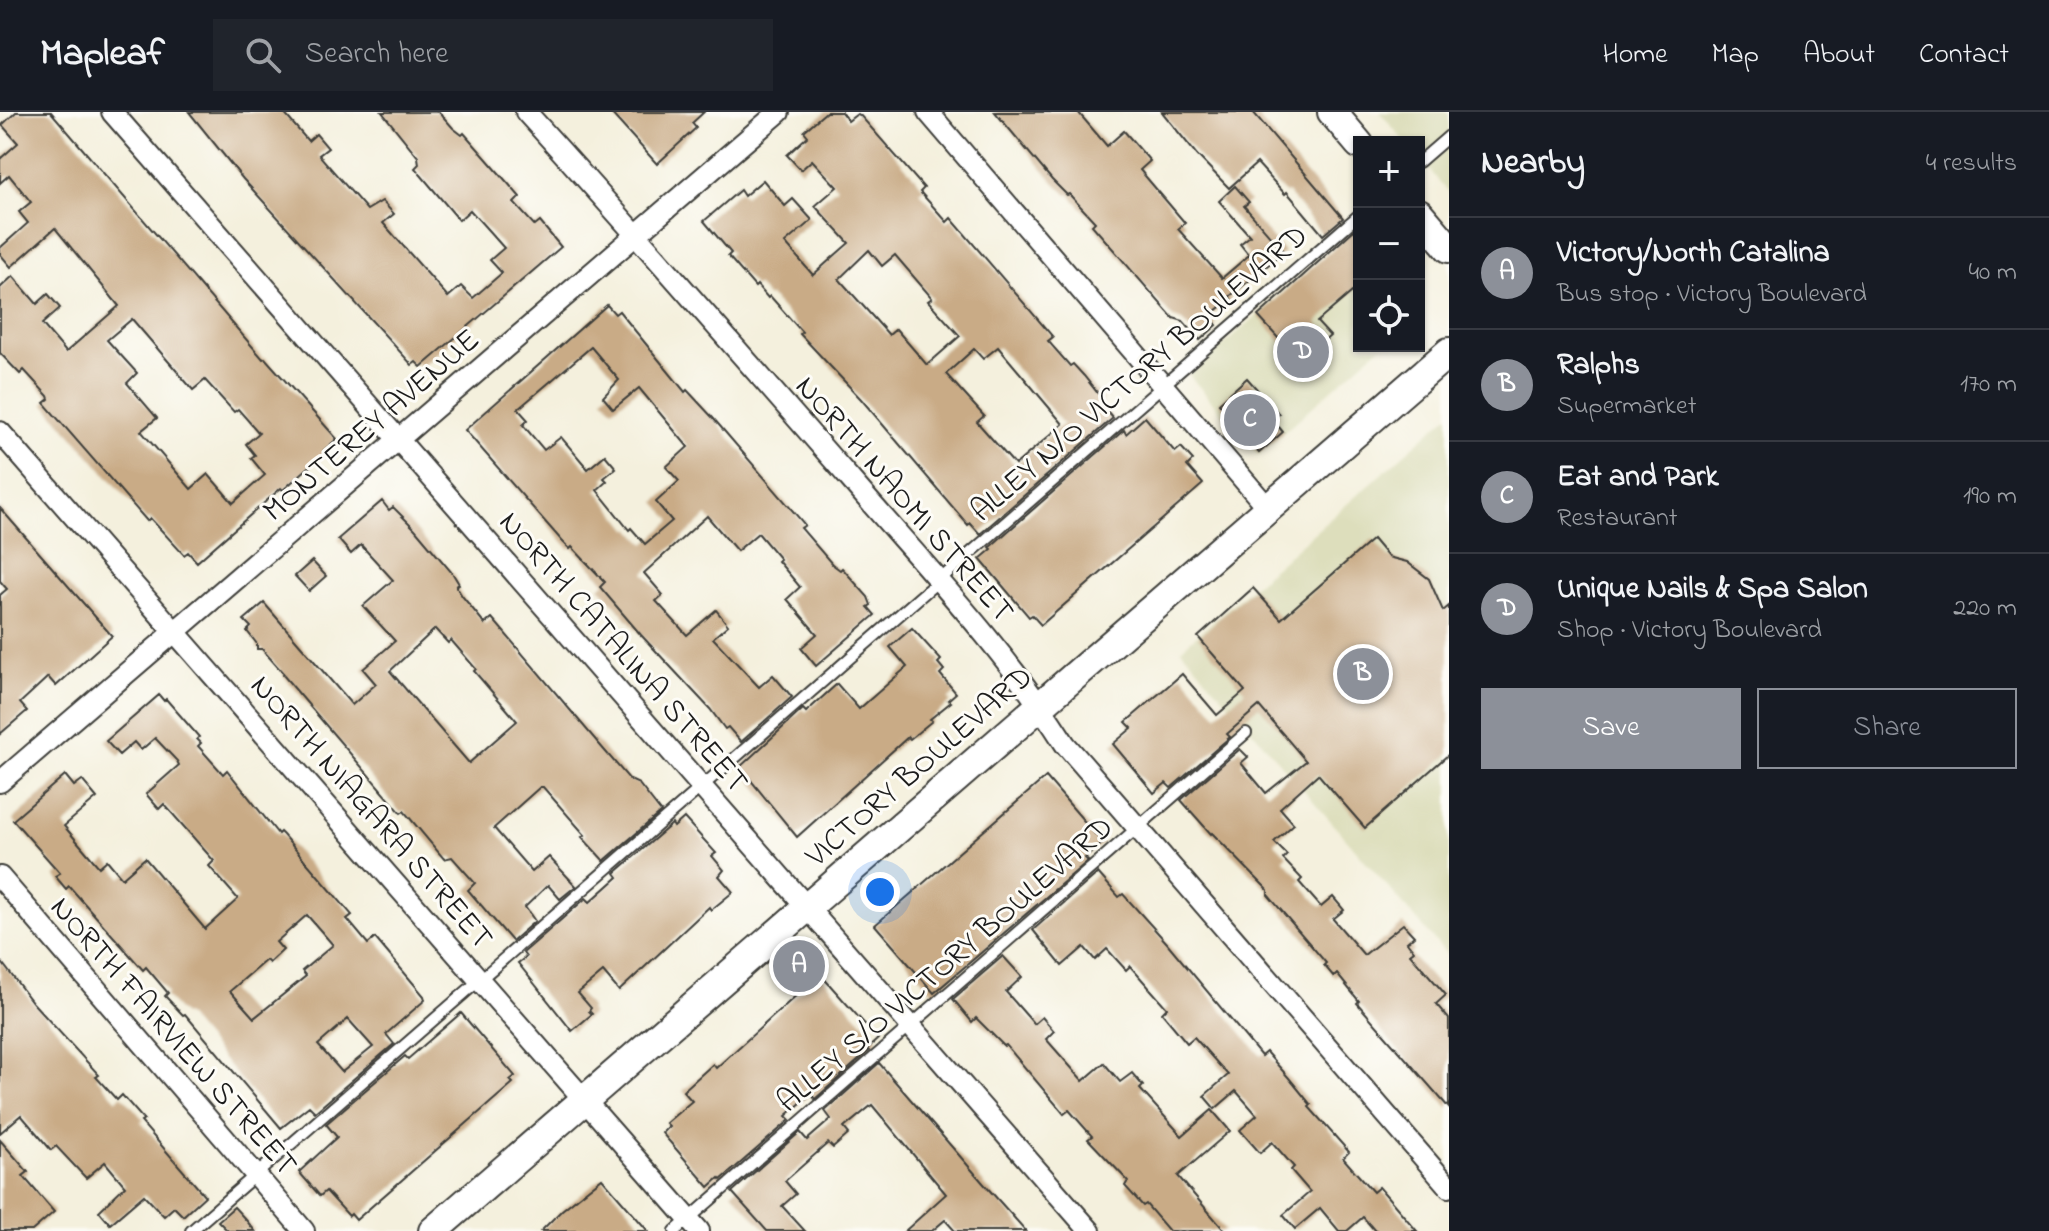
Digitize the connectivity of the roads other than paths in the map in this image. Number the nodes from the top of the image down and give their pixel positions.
1 (112, 112) edge
2 (526, 112) edge
3 (779, 112) edge
4 (928, 112) edge
5 (1332, 112) edge
6 (1449, 136) edge
7 (1353, 137) edge
8 (1425, 157) edge
9 (1353, 220) edge
10 (1425, 220) edge
11 (636, 234) junction
12 (1449, 248) edge
13 (1449, 352) edge
14 (1162, 386) junction
15 (0, 432) edge
16 (398, 439) junction
17 (1267, 507) junction
18 (938, 581) junction
19 (176, 631) junction
20 (1039, 704) junction
21 (1246, 733) dead end
22 (0, 782) edge
23 (704, 786) junction
24 (1138, 829) junction
25 (0, 877) edge
26 (809, 906) junction
27 (480, 980) junction
28 (911, 1025) junction
29 (585, 1100) junction
30 (256, 1175) junction
31 (1449, 1187) edge
32 (688, 1227) edge
33 (191, 1231) edge
34 (304, 1231) edge
35 (433, 1231) edge
36 (1090, 1231) edge

1 - 16 street, NORTH CATALINA STREET
2 - 11 street, NORTH NAOMI STREET
3 - 11 street, MONTEREY AVENUE
4 - 14 street
5 - 7 main road
6 - 8 lane
9 - 14 lane, ALLEY N/O VICTORY BOULEVARD
10 - 12 main road
11 - 16 street, MONTEREY AVENUE
11 - 18 street, NORTH NAOMI STREET
13 - 17 main road, VICTORY BOULEVARD
14 - 17 street
14 - 18 lane, ALLEY N/O VICTORY BOULEVARD
15 - 19 street, NORTH NIAGARA STREET
16 - 19 street, MONTEREY AVENUE
16 - 23 street, NORTH CATALINA STREET
17 - 20 main road, VICTORY BOULEVARD
18 - 20 street, NORTH NAOMI STREET
18 - 23 lane, ALLEY N/O VICTORY BOULEVARD
19 - 22 street, MONTEREY AVENUE
19 - 27 street, NORTH NIAGARA STREET
20 - 24 street, NORTH NAOMI STREET
20 - 26 main road, VICTORY BOULEVARD
21 - 24 lane, ALLEY S/O VICTORY BOULEVARD
23 - 26 street, NORTH CATALINA STREET
23 - 27 lane, ALLEY N/O VICTORY BOULEVARD
24 - 28 lane, ALLEY S/O VICTORY BOULEVARD
24 - 31 street, NORTH NAOMI STREET
25 - 30 street, NORTH FAIRVIEW STREET
26 - 28 street, NORTH CATALINA STREET
26 - 29 main road, VICTORY BOULEVARD
27 - 29 street, NORTH NIAGARA STREET
27 - 30 lane, ALLEY N/O VICTORY BOULEVARD
28 - 32 lane, ALLEY S/O VICTORY BOULEVARD
28 - 36 street, NORTH CATALINA STREET
29 - 32 street, NORTH NIAGARA STREET
29 - 35 main road, VICTORY BOULEVARD
30 - 33 lane, ALLEY N/O VICTORY BOULEVARD
30 - 34 street, NORTH FAIRVIEW STREET

